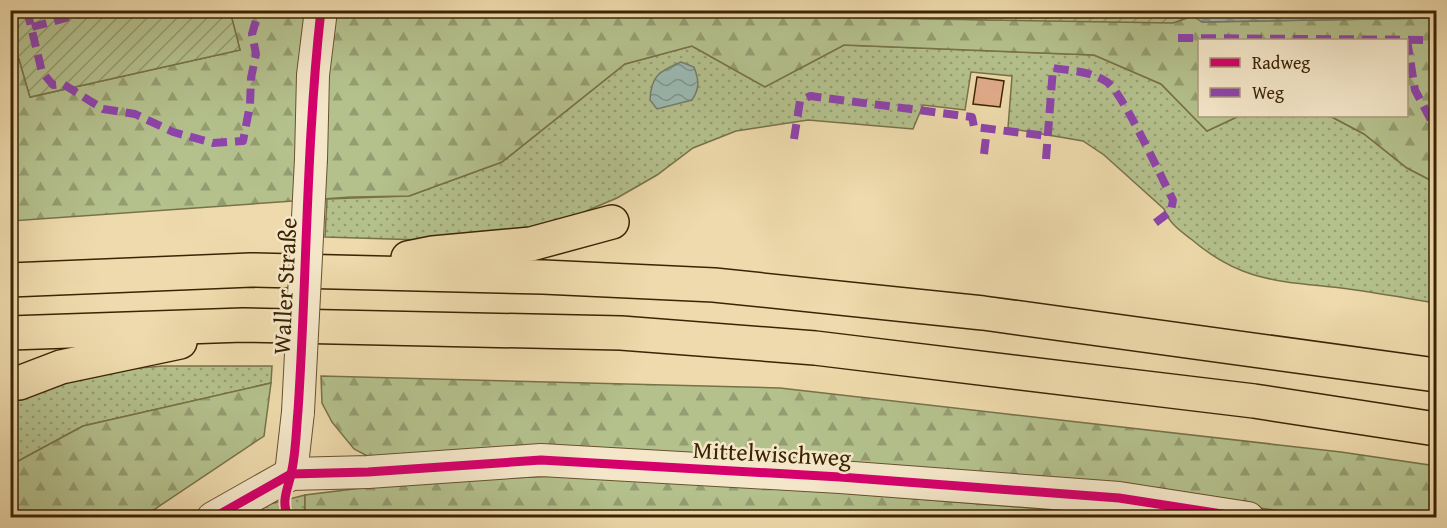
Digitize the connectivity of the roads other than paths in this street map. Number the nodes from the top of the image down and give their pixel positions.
1 (321, 10) edge
2 (612, 222) dead end
3 (349, 272) junction
4 (10, 280) edge
5 (243, 325) junction
6 (10, 333) edge
7 (1437, 375) edge
8 (19, 382) dead end
9 (1437, 429) edge
10 (291, 474) junction
11 (213, 518) edge
12 (1248, 518) edge

1 - 10 street, Waller Straße, bridge
2 - 3 highway
3 - 4 highway
3 - 7 highway
5 - 6 highway
5 - 8 highway
5 - 9 highway
10 - 11 street
10 - 12 street, Mittelwischweg

